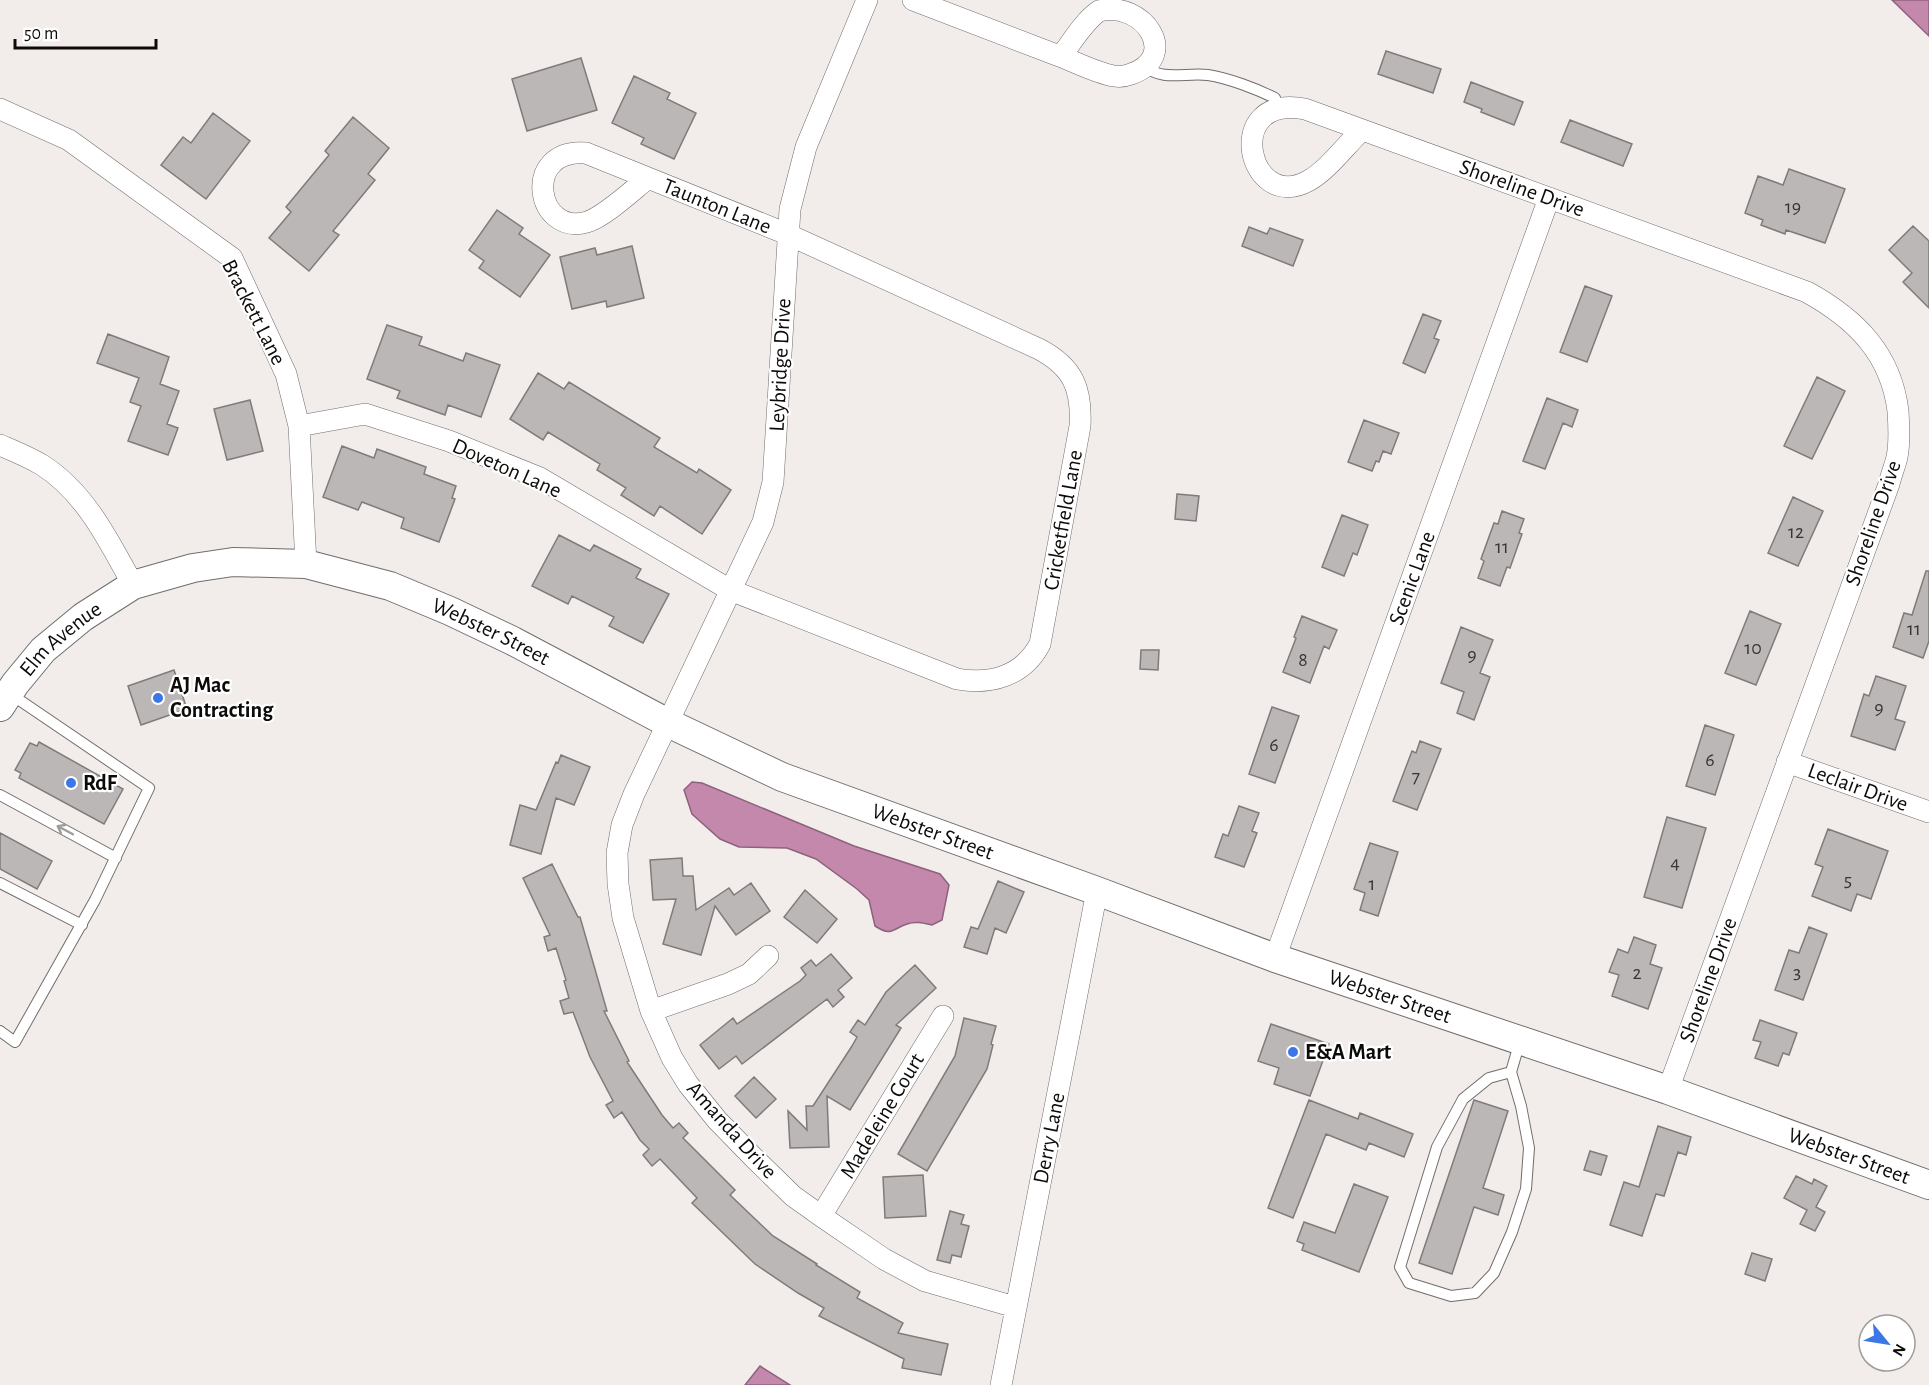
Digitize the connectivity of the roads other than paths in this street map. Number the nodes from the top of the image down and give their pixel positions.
1 (867, 0) edge
2 (914, 0) edge
3 (1061, 56) junction
4 (1145, 66) junction
5 (1278, 108) junction
6 (0, 109) edge
7 (1362, 130) junction
8 (648, 178) junction
9 (1549, 198) junction
10 (787, 234) junction
11 (299, 426) junction
12 (0, 445) edge
13 (306, 564) junction
14 (133, 585) junction
15 (730, 590) junction
16 (5, 700) edge
17 (668, 723) junction
18 (1787, 762) junction
19 (0, 795) edge
20 (1929, 812) edge
21 (116, 858) junction
22 (0, 883) edge
23 (1097, 891) junction
24 (82, 925) junction
25 (768, 956) dead end
26 (1275, 958) junction
27 (651, 1011) junction
28 (943, 1016) dead end
29 (0, 1031) edge
30 (1520, 1041) junction
31 (1511, 1072) junction
32 (1668, 1090) junction
33 (1929, 1185) edge
34 (821, 1216) junction
35 (1016, 1307) junction
36 (1001, 1385) edge

1 - 10 street, Leybridge Drive
2 - 3 street
3 - 4 street
3 - 4 street
4 - 5 lane
5 - 7 street, Shoreline Drive
5 - 7 street
6 - 11 street, Brackett Lane
7 - 9 street, Shoreline Drive
8 - 8 street, Taunton Lane
8 - 10 street, Taunton Lane
9 - 18 street, Shoreline Drive
9 - 26 street, Scenic Lane
10 - 15 street, Leybridge Drive
10 - 15 street, Cricketfield Lane
11 - 13 street, Brackett Lane
11 - 15 street, Doveton Lane
12 - 14 street
13 - 14 main road, Webster Street
13 - 17 main road, Webster Street
14 - 16 main road, Elm Avenue
15 - 17 street, Leybridge Drive
16 - 21 lane
17 - 23 main road, Webster Street
17 - 27 street, Amanda Drive
18 - 20 street, Leclair Drive
18 - 32 street, Shoreline Drive
21 -> 19 lane
21 - 24 lane
22 - 24 lane
23 - 26 main road, Webster Street
23 - 35 street, Derry Lane
24 - 29 lane
25 - 27 street
26 - 30 main road, Webster Street
27 - 34 street, Amanda Drive
28 - 34 street, Madeleine Court
30 - 31 lane
30 - 32 main road, Webster Street
31 - 31 lane
32 - 33 main road, Webster Street
34 - 35 street, Amanda Drive
35 - 36 street, Derry Lane

